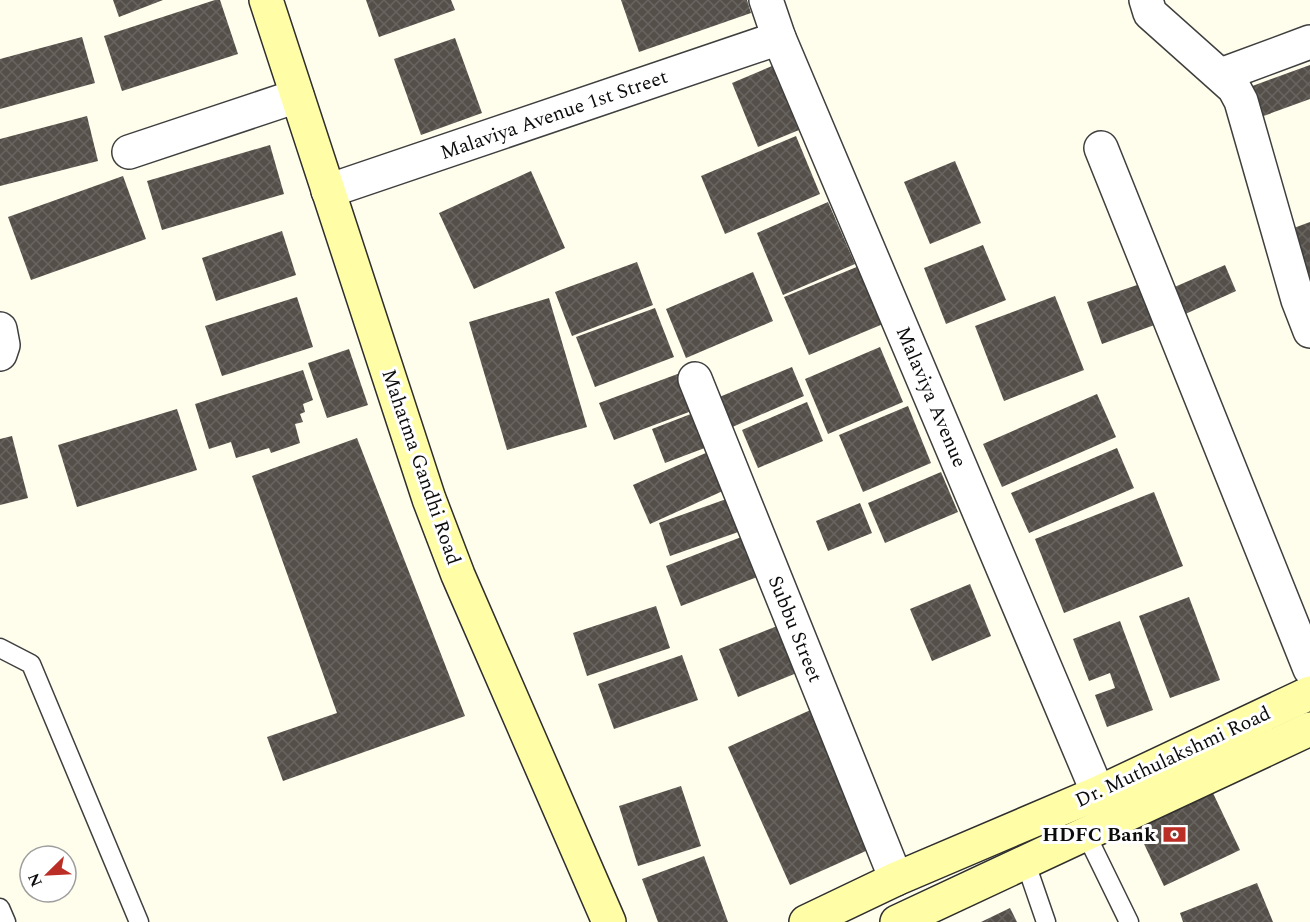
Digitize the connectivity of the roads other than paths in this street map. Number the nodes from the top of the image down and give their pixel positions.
1 (266, 0) edge
2 (766, 0) edge
3 (1146, 0) edge
4 (779, 38) junction
5 (1310, 42) edge
6 (1221, 75) junction
7 (297, 96) junction
8 (1101, 148) dead end
9 (129, 152) dead end
10 (328, 191) junction
11 (0, 329) edge
12 (1310, 331) edge
13 (0, 354) edge
14 (695, 379) dead end
15 (0, 648) edge
16 (1310, 669) edge
17 (1310, 693) edge
18 (1310, 729) edge
19 (1098, 793) junction
20 (1086, 834) junction
21 (1025, 861) junction
22 (896, 879) junction
23 (0, 908) edge
24 (1122, 920) edge
25 (6, 922) edge
26 (139, 922) edge
27 (609, 922) edge
28 (806, 922) edge
29 (897, 922) edge
30 (1046, 922) edge

1 - 7 main road, Mahatma Gandhi Road
2 - 4 street, Malaviya Avenue
3 - 6 street
4 - 10 street, Malaviya Avenue 1st Street
4 - 19 street, Malaviya Avenue
5 - 6 street
6 - 12 street
7 - 9 street
7 - 10 main road, Mahatma Gandhi Road
8 - 16 street
10 - 27 main road, Mahatma Gandhi Road
11 - 13 street
14 - 22 street, Subbu Street
15 - 26 lane
17 - 19 main road, Dr. Muthulakshmi Road
18 - 20 main road, Dr. Muthulakshmi Road
19 - 22 main road, Dr. Muthulakshmi Road
20 - 21 main road, Dr. Muthulakshmi Road
20 - 24 lane
21 - 29 main road, Dr. Muthulakshmi Road
21 - 30 lane
22 - 28 main road, Dr. Muthulakshmi Road
23 - 25 lane

